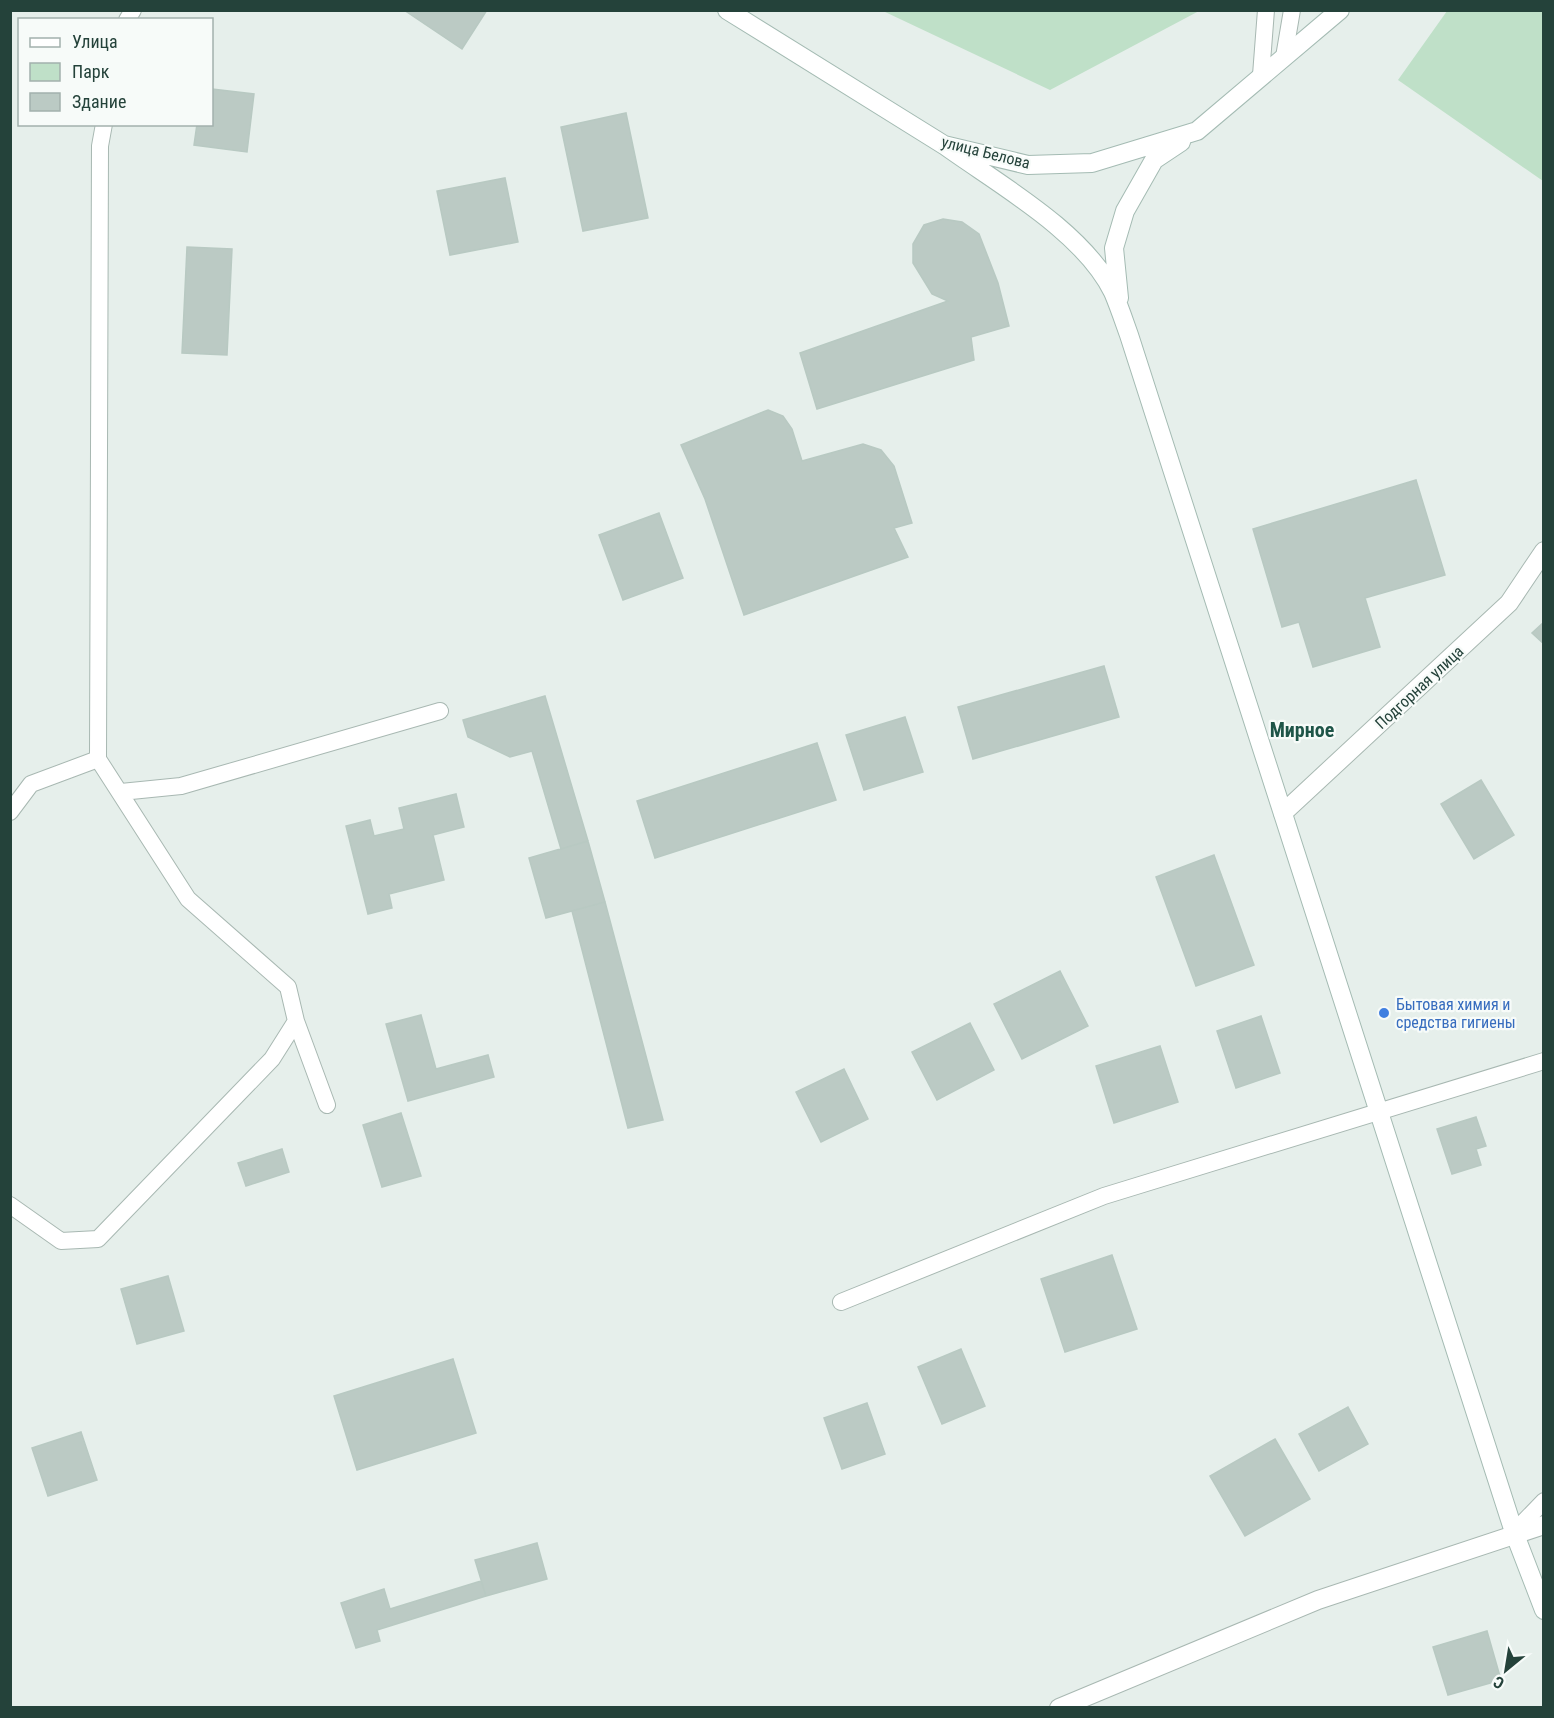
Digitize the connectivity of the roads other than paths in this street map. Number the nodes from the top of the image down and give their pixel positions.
1 (728, 10) edge
2 (1266, 10) edge
3 (1292, 10) edge
4 (1340, 10) edge
5 (1284, 57) junction
6 (1261, 75) junction
7 (104, 126) edge
8 (1197, 131) junction
9 (944, 145) junction
10 (1120, 311) junction
11 (1544, 551) edge
12 (440, 711) dead end
13 (98, 759) junction
14 (121, 792) junction
15 (10, 812) edge
16 (1283, 813) junction
17 (296, 1021) junction
18 (1544, 1061) edge
19 (327, 1105) dead end
20 (1379, 1111) junction
21 (10, 1205) edge
22 (841, 1302) dead end
23 (1544, 1501) edge
24 (1544, 1525) edge
25 (1514, 1532) junction
26 (1544, 1610) edge
27 (1059, 1707) edge

1 - 9 main road, улица Белова
2 - 6 lane
3 - 5 lane
4 - 5 main road, улица Белова
5 - 6 main road, улица Белова
6 - 8 main road, улица Белова
7 - 13 lane
8 - 9 main road, улица Белова
8 - 10 main road
9 - 10 main road
10 - 16 main road
11 - 16 main road, Подгорная улица
12 - 14 lane
13 - 14 lane
13 - 15 lane
14 - 17 lane
16 - 20 main road
17 - 19 lane
17 - 21 lane
18 - 20 lane
20 - 22 lane
20 - 25 main road
23 - 25 lane
24 - 25 main road
25 - 26 main road
25 - 27 main road

